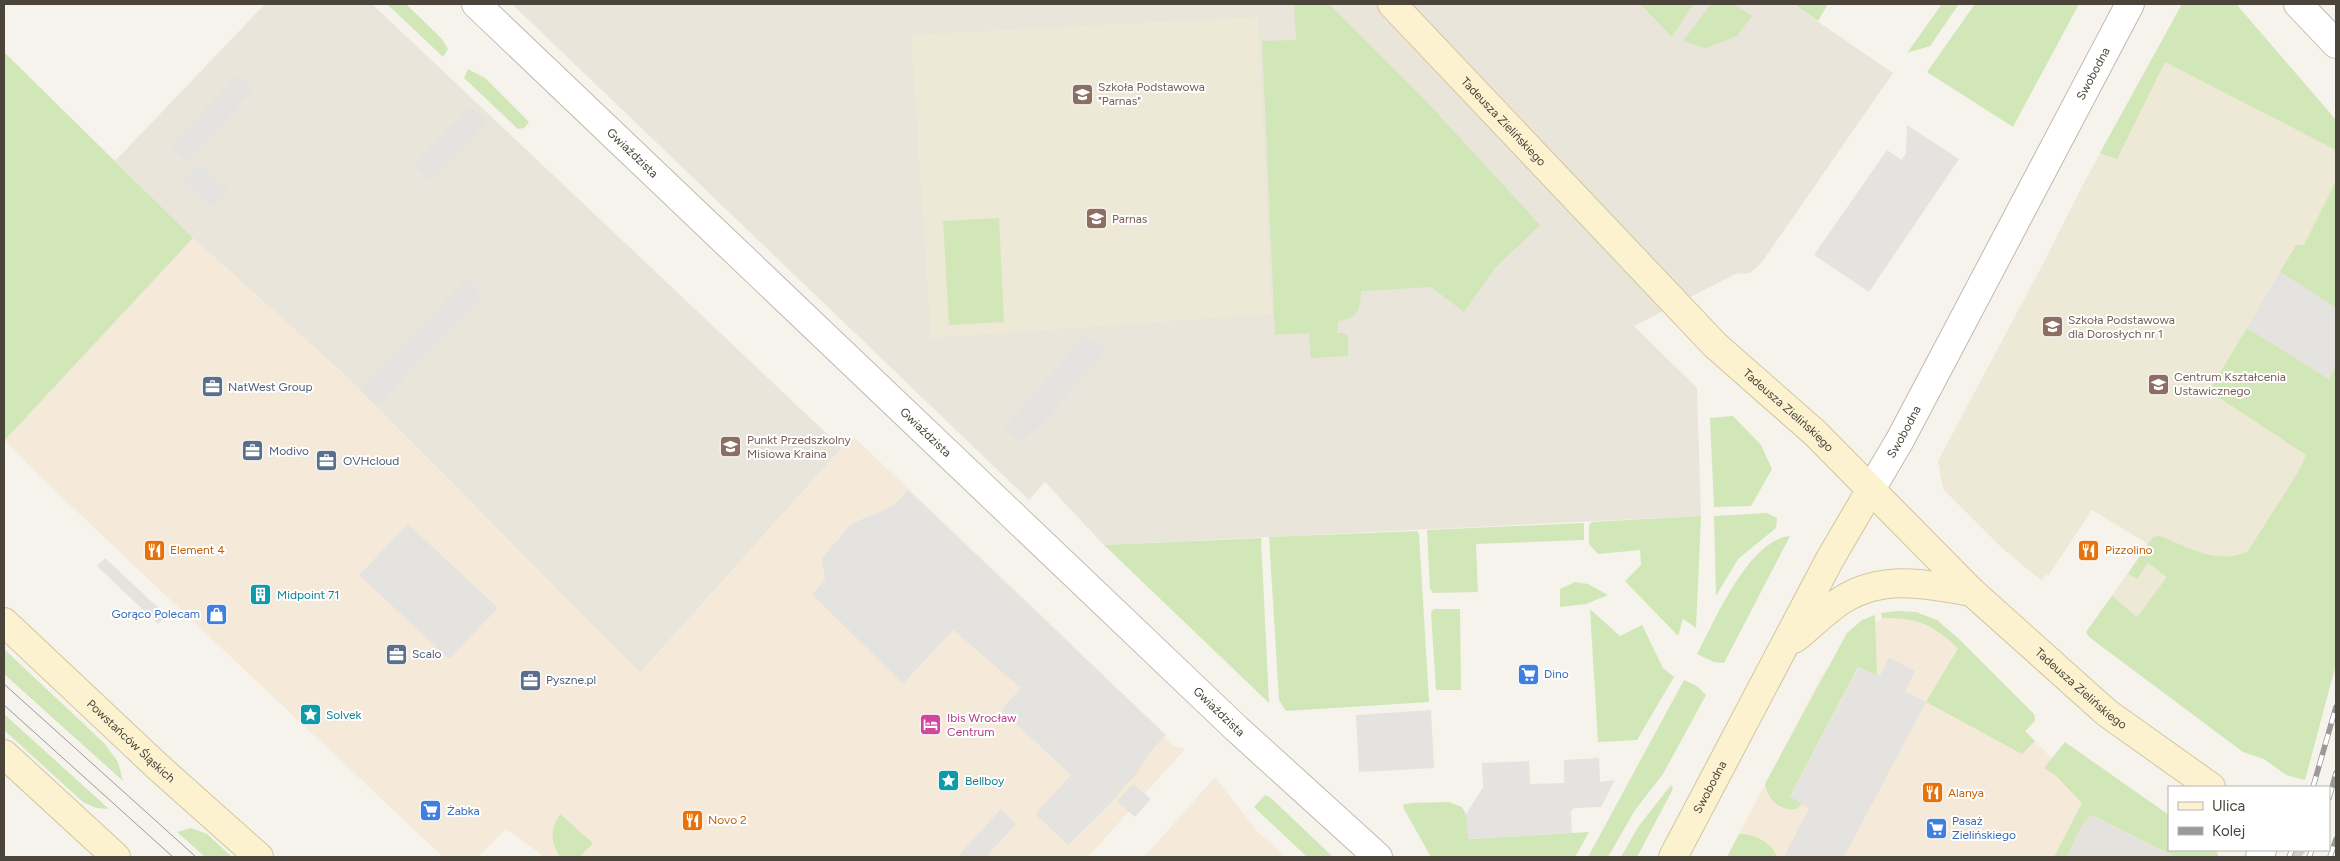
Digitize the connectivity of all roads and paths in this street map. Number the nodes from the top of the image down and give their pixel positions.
1 (476, 4) edge
2 (1392, 4) edge
3 (2130, 4) edge
4 (2298, 4) edge
5 (2336, 44) edge
6 (1871, 489) junction
7 (1972, 592) junction
8 (4, 622) edge
9 (1784, 648) junction
10 (4, 754) edge
11 (2210, 786) edge
12 (113, 856) edge
13 (259, 857) edge
14 (1378, 857) edge
15 (1673, 857) edge

1 - 14 street, Gwiaździsta
2 - 6 street, Tadeusza Zielińskiego
3 - 6 street, Swobodna
4 - 5 street
6 - 7 street, Tadeusza Zielińskiego
6 - 9 street, Swobodna
7 - 9 street
7 - 11 street, Tadeusza Zielińskiego
8 - 13 street, Powstańców Śląskich
9 - 15 street, Swobodna
10 - 12 street

